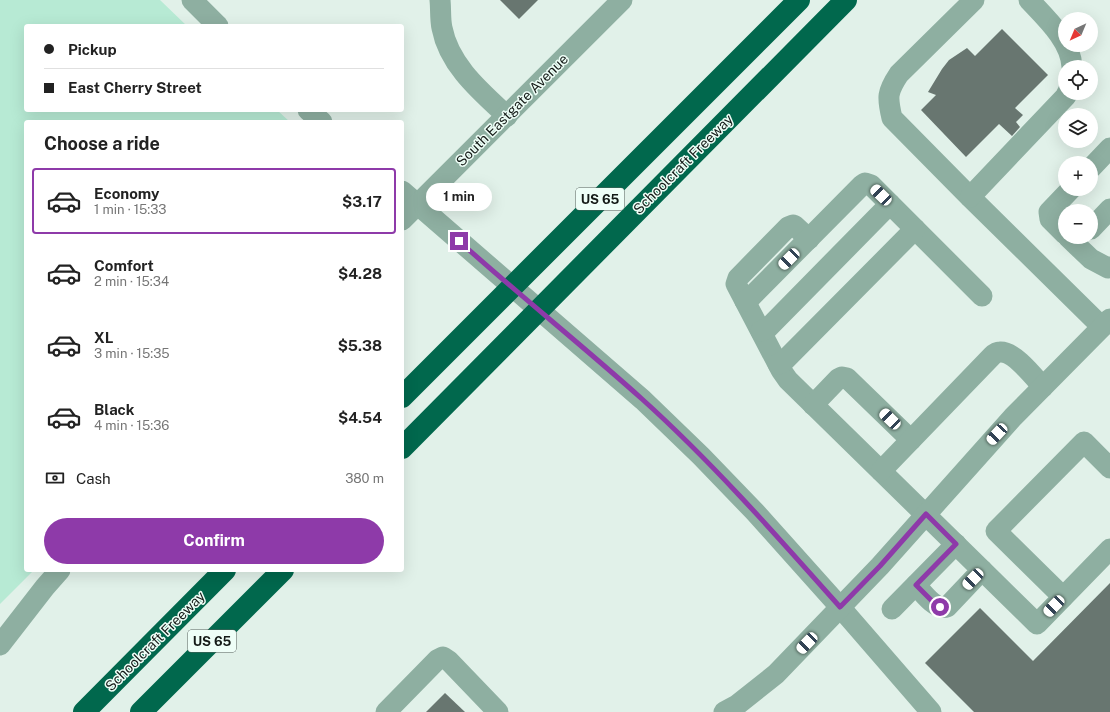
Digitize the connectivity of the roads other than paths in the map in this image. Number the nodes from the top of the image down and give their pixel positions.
1 (192, 0) edge
2 (440, 0) edge
3 (622, 0) edge
4 (799, 0) edge
5 (846, 0) edge
6 (974, 0) edge
7 (1028, 0) edge
8 (216, 24) edge
9 (1072, 60) edge
10 (1062, 100) edge
11 (310, 112) edge
12 (506, 116) junction
13 (320, 120) edge
14 (1110, 148) edge
15 (1098, 161) edge
16 (404, 192) edge
17 (1064, 196) edge
18 (970, 197) junction
19 (418, 204) junction
20 (890, 204) junction
21 (1110, 209) edge
22 (404, 218) edge
23 (1098, 222) edge
24 (1058, 226) edge
25 (915, 229) junction
26 (1078, 244) edge
27 (1110, 267) edge
28 (982, 296) dead end
29 (1106, 323) edge
30 (761, 332) junction
31 (778, 364) junction
32 (1043, 387) junction
33 (404, 395) edge
34 (813, 405) junction
35 (911, 440) junction
36 (404, 446) edge
37 (1110, 468) edge
38 (881, 471) junction
39 (926, 514) junction
40 (956, 544) junction
41 (1110, 549) edge
42 (982, 570) junction
43 (58, 572) edge
44 (223, 572) edge
45 (281, 572) edge
46 (916, 585) junction
47 (1063, 597) junction
48 (840, 607) junction
49 (892, 609) dead end
50 (0, 645) edge
51 (84, 712) edge
52 (141, 712) edge
53 (386, 712) edge
54 (498, 712) edge
55 (724, 712) edge
56 (931, 712) edge

1 - 8 street
2 - 12 street
3 - 12 street, South Eastgate Avenue
4 - 33 highway, US 65
5 - 36 highway, Schoolcraft Freeway / US 65
6 - 18 street
7 - 9 street
10 - 18 street
11 - 13 street
12 - 19 street, South Eastgate Avenue
14 - 15 street
16 - 19 street
17 - 24 street
18 - 29 street
19 - 22 street, South Eastgate Avenue
19 - 48 street
20 - 25 street
20 - 30 street
20 - 30 street
21 - 23 street
25 - 28 street
25 - 31 street
26 - 27 street
29 - 32 street
30 - 31 street
31 - 34 street
32 - 35 street
32 - 39 street
34 - 35 street
34 - 38 street
35 - 38 street
37 - 47 street
38 - 39 street
39 - 40 street
39 - 48 street
40 - 42 street
40 - 46 street
41 - 47 street
42 - 46 street
42 - 47 street
43 - 50 street
44 - 51 highway, Schoolcraft Freeway / US 65
45 - 52 highway, US 65
46 - 49 street
48 - 55 street
48 - 56 street
53 - 54 street

